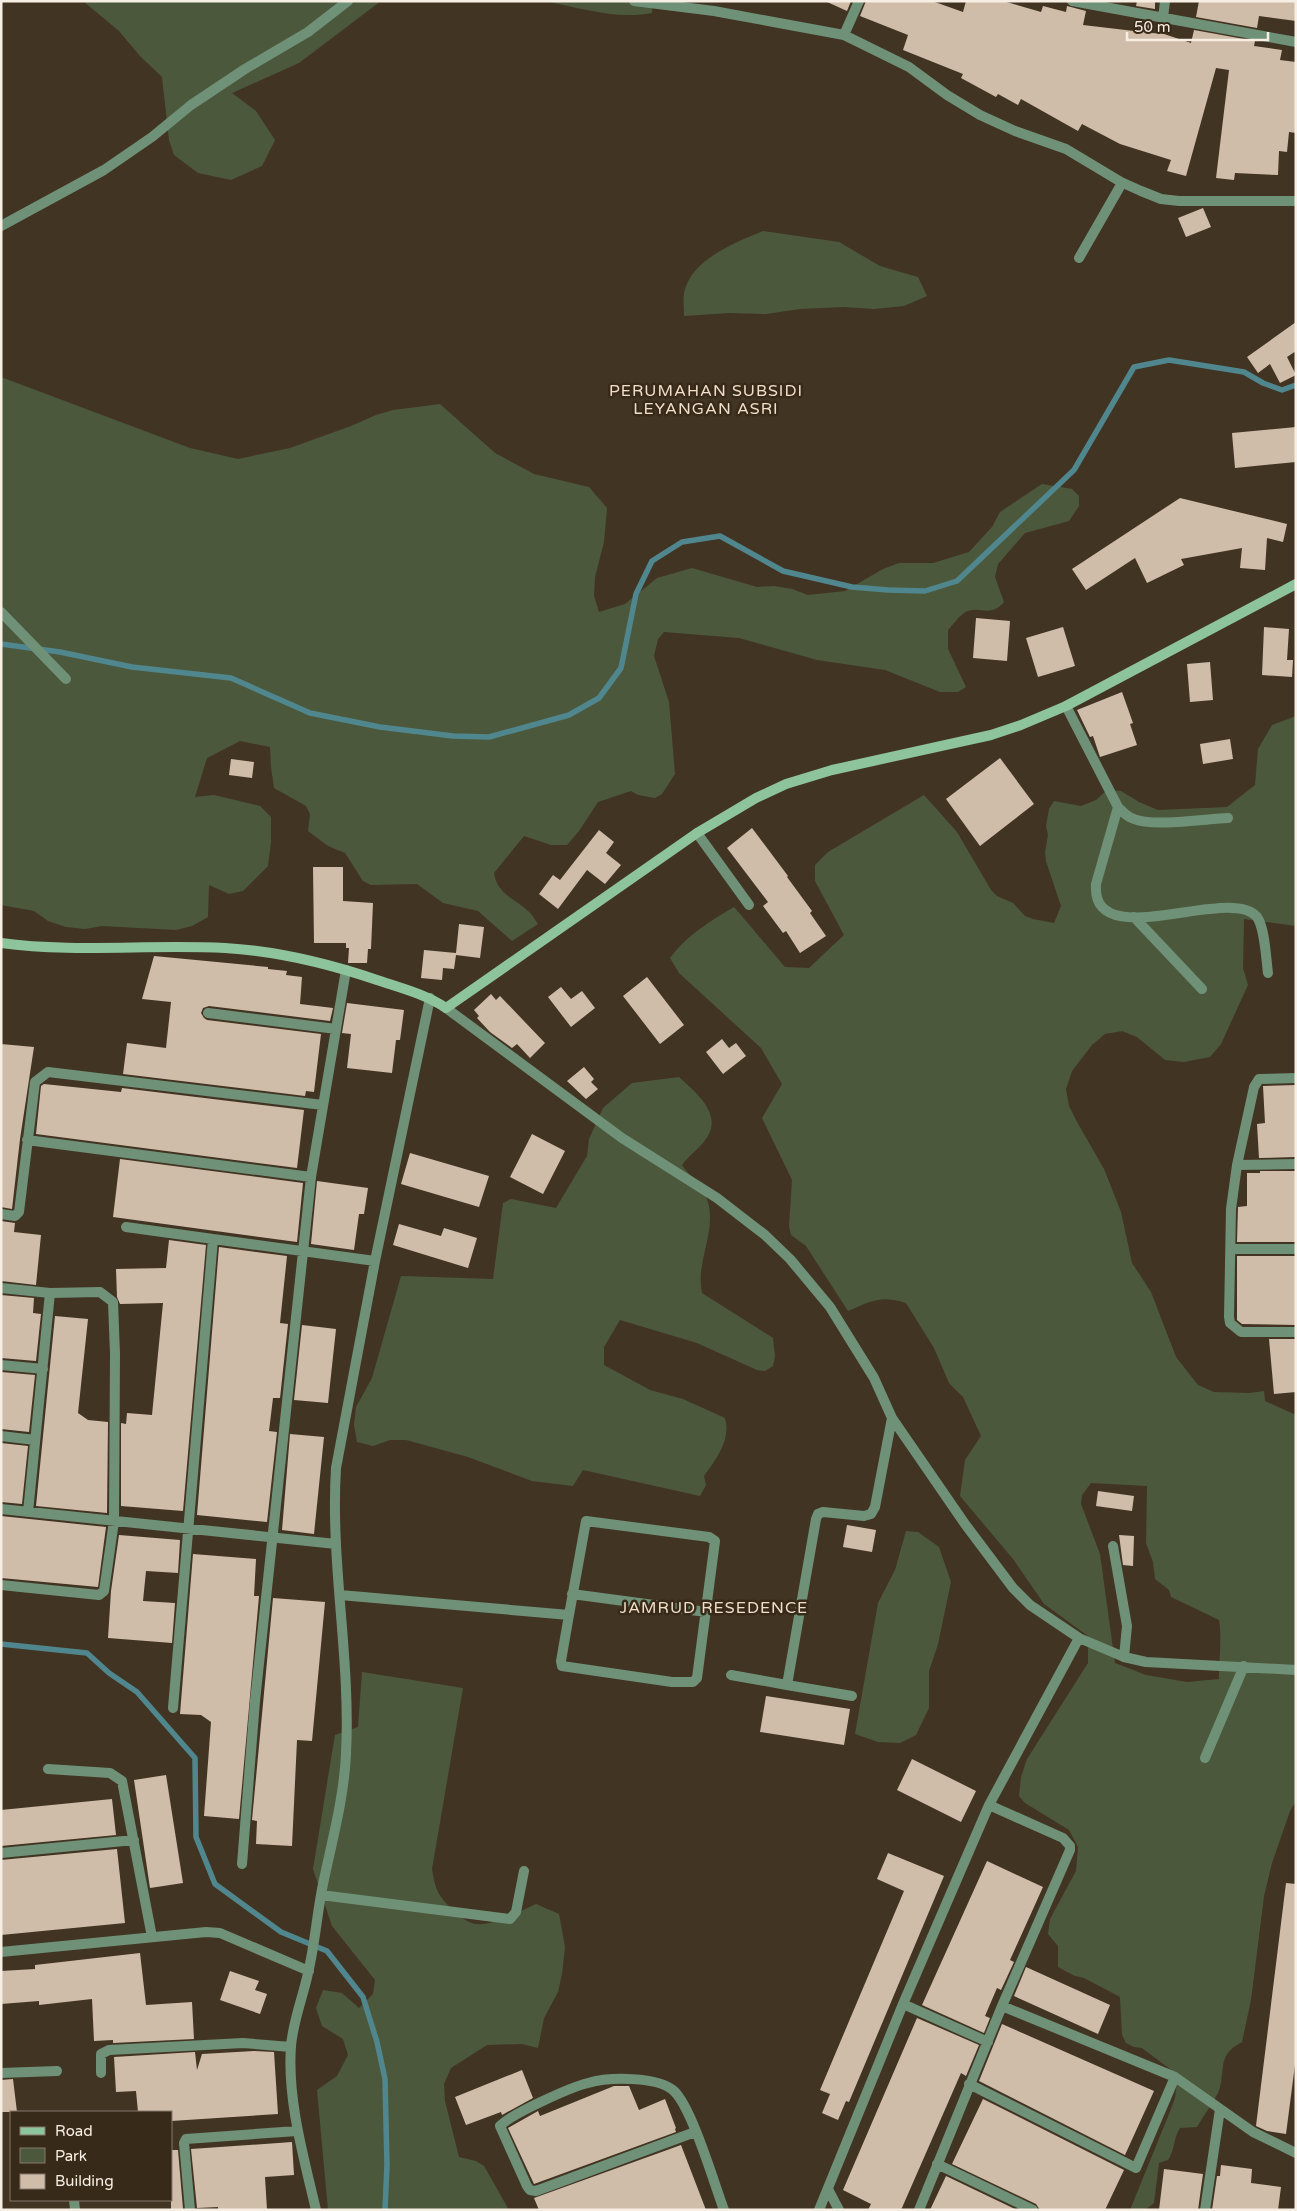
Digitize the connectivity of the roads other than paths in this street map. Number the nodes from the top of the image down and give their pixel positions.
1 (348, 1) edge
2 (634, 1) edge
3 (859, 1) edge
4 (1072, 1) edge
5 (1165, 1) edge
6 (1163, 18) junction
7 (844, 35) junction
8 (1296, 42) edge
9 (1122, 183) junction
10 (1296, 201) edge
11 (1, 226) edge
12 (1079, 258) dead end
13 (1296, 584) edge
14 (1, 612) edge
15 (66, 679) dead end
16 (1066, 706) junction
17 (1118, 807) junction
18 (1228, 818) dead end
19 (697, 833) junction
20 (749, 905) dead end
21 (1134, 917) junction
22 (1, 943) edge
23 (346, 970) junction
24 (1268, 973) dead end
25 (1202, 989) dead end
26 (430, 998) junction
27 (446, 1008) junction
28 (208, 1013) dead end
29 (336, 1030) junction
30 (1296, 1078) edge
31 (323, 1105) junction
32 (27, 1140) junction
33 (1296, 1164) edge
34 (1237, 1165) junction
35 (311, 1177) junction
36 (1, 1214) edge
37 (126, 1227) dead end
38 (213, 1239) junction
39 (1296, 1248) edge
40 (1231, 1249) junction
41 (303, 1250) junction
42 (375, 1261) junction
43 (1, 1288) edge
44 (50, 1293) junction
45 (1296, 1332) edge
46 (1, 1365) edge
47 (43, 1369) junction
48 (892, 1418) junction
49 (1, 1436) edge
50 (36, 1440) junction
51 (1, 1509) edge
52 (28, 1512) junction
53 (114, 1520) junction
54 (189, 1528) junction
55 (273, 1538) junction
56 (336, 1544) junction
57 (1113, 1546) dead end
58 (1, 1585) edge
59 (572, 1594) junction
60 (340, 1595) junction
61 (706, 1612) junction
62 (569, 1614) junction
63 (1079, 1638) junction
64 (1124, 1657) junction
65 (1244, 1666) junction
66 (1296, 1670) edge
67 (731, 1676) dead end
68 (787, 1685) junction
69 (852, 1696) dead end
70 (173, 1708) dead end
71 (1205, 1758) dead end
72 (48, 1769) dead end
73 (989, 1805) junction
74 (134, 1840) junction
75 (1, 1853) edge
76 (242, 1864) dead end
77 (524, 1871) dead end
78 (321, 1895) junction
79 (152, 1937) junction
80 (1, 1952) edge
81 (309, 1971) junction
82 (903, 2004) junction
83 (1002, 2006) junction
84 (988, 2042) junction
85 (291, 2047) junction
86 (57, 2071) dead end
87 (1, 2073) edge
88 (100, 2073) dead end
89 (1175, 2077) junction
90 (969, 2084) junction
91 (1220, 2108) junction
92 (297, 2131) junction
93 (695, 2132) junction
94 (1296, 2153) edge
95 (937, 2164) junction
96 (828, 2189) junction
97 (190, 2210) edge
98 (316, 2210) edge
99 (724, 2210) edge
100 (819, 2210) edge
101 (839, 2210) edge
102 (919, 2210) edge
103 (1033, 2210) edge
104 (1205, 2210) edge

1 - 11 street
2 - 7 street
3 - 7 street
4 - 6 street
5 - 6 street
6 - 8 street
7 - 9 street
9 - 10 street
9 - 12 street
13 - 16 street
14 - 15 street
16 - 17 street
16 - 19 street
17 - 18 street
17 - 21 street
19 - 20 street
19 - 27 street
21 - 24 street
21 - 25 street
22 - 23 street
23 - 26 street
23 - 29 street
26 - 27 street
26 - 42 street
27 - 48 street
28 - 29 street
29 - 31 street
30 - 34 street
31 - 32 street
31 - 35 street
32 - 35 street
32 - 36 street
33 - 34 street
34 - 40 street
35 - 41 street
37 - 38 street
38 - 41 street
38 - 54 street
39 - 40 street
40 - 45 street
41 - 42 street
41 - 55 street
42 - 56 street
43 - 44 street
44 - 47 street
44 - 53 street
46 - 47 street
47 - 50 street
48 - 63 street
48 - 68 street
49 - 50 street
50 - 52 street
51 - 52 street
52 - 53 street
53 - 54 street
53 - 58 street
54 - 55 street
54 - 70 street
55 - 56 street
55 - 76 street
56 - 60 street
57 - 64 street
59 - 61 street
59 - 61 street
59 - 62 street
60 - 62 street
60 - 78 street
61 - 62 street
63 - 64 street
63 - 73 street
64 - 65 street
65 - 66 street
65 - 71 street
67 - 68 street
68 - 69 street
72 - 74 street
73 - 82 street
73 - 83 street
74 - 75 street
74 - 79 street
77 - 78 street
78 - 81 street
79 - 80 street
79 - 81 street
81 - 85 street
82 - 84 street
82 - 96 street
83 - 84 street
83 - 89 street
84 - 90 street
85 - 88 street
85 - 92 street
86 - 87 street
89 - 90 street
89 - 91 street
90 - 95 street
91 - 94 street
91 - 104 street
92 - 97 street
92 - 98 street
93 - 93 street
93 - 99 street
95 - 102 street
95 - 103 street
96 - 100 street
96 - 101 street

